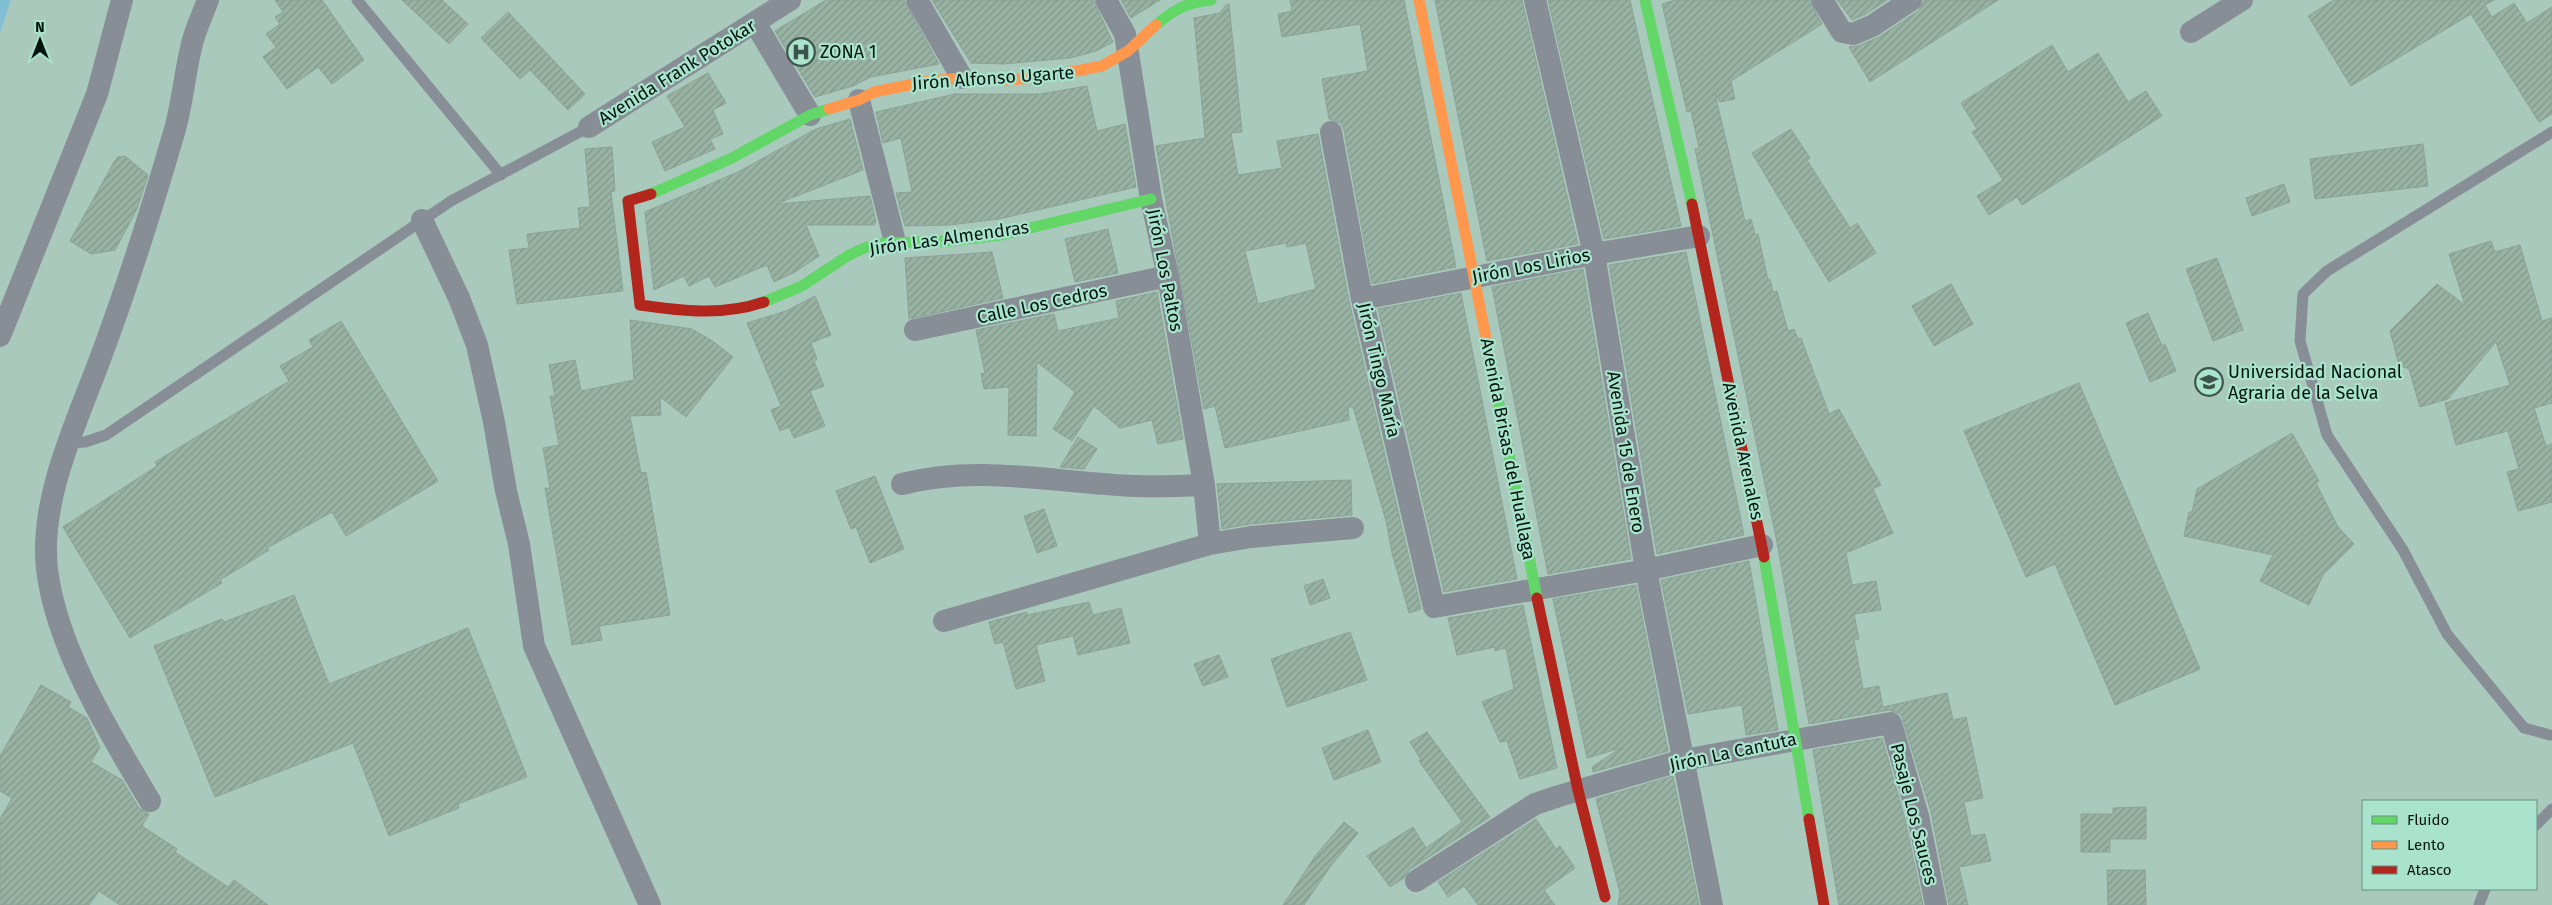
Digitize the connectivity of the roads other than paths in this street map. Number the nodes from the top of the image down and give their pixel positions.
1 (122, 0) edge
2 (208, 0) edge
3 (356, 0) edge
4 (790, 0) edge
5 (917, 0) edge
6 (1106, 0) edge
7 (1211, 0) edge
8 (1419, 0) edge
9 (1535, 0) edge
10 (1645, 0) edge
11 (1822, 0) edge
12 (1911, 0) edge
13 (2242, 0) edge
14 (1192, 1) edge
15 (755, 23) junction
16 (2191, 32) dead end
17 (1128, 51) junction
18 (962, 78) junction
19 (859, 100) junction
20 (810, 115) junction
21 (589, 127) joint
22 (1331, 132) dead end
23 (2552, 132) edge
24 (501, 175) junction
25 (1150, 198) junction
26 (422, 220) junction
27 (1699, 236) junction
28 (895, 242) junction
29 (1594, 254) junction
30 (1168, 276) junction
31 (1474, 277) junction
32 (1362, 299) junction
33 (640, 304) joint
34 (915, 330) dead end
35 (0, 336) edge
36 (68, 443) junction
37 (902, 484) dead end
38 (1204, 485) junction
39 (1353, 528) dead end
40 (1210, 544) junction
41 (1762, 545) junction
42 (1646, 570) junction
43 (1535, 588) junction
44 (944, 621) dead end
45 (1891, 723) joint
46 (2550, 735) dead end
47 (1795, 740) junction
48 (1683, 760) junction
49 (1578, 790) junction
50 (150, 801) dead end
51 (2552, 809) edge
52 (2537, 824) edge
53 (1416, 882) dead end
54 (2485, 890) edge
55 (1605, 897) dead end
56 (650, 905) edge
57 (1712, 905) edge
58 (1824, 905) edge
59 (1936, 905) edge
60 (2479, 905) edge

1 - 35 street
2 - 36 street
3 - 24 lane
4 - 15 street, Avenida Frank Potokar
5 - 18 street
6 - 17 street, Jirón Los Paltos
7 - 14 street, Jirón Alfonso Ugarte
8 - 31 street, Avenida Brisas del Huallaga
9 - 29 street, Avenida 15 de Enero
10 - 27 street, Avenida Arenales
11 - 12 street
13 - 16 street
14 - 17 street, Jirón Alfonso Ugarte
15 - 20 street
15 - 21 street, Avenida Frank Potokar
17 - 18 street, Jirón Alfonso Ugarte
17 - 25 street, Jirón Los Paltos
18 - 19 street, Jirón Alfonso Ugarte
19 - 20 street, Jirón Alfonso Ugarte
19 - 28 street
20 - 33 street, Jirón Alfonso Ugarte
21 - 24 lane
22 - 32 street, Jirón Tingo María
23 - 46 lane
24 - 26 lane
25 - 28 street, Jirón Las Almendras
25 - 30 street, Jirón Los Paltos
26 - 36 lane
26 - 56 street
27 - 29 street, Jirón Los Lirios
27 - 41 street, Avenida Arenales
28 - 33 street, Jirón Las Almendras
29 - 31 street, Jirón Los Lirios
29 - 42 street, Avenida 15 de Enero
30 - 34 street, Calle Los Cedros
30 - 38 street, Jirón Los Paltos
31 - 32 street, Jirón Los Lirios
31 - 43 street, Avenida Brisas del Huallaga
32 - 43 street, Jirón Tingo María
36 - 50 street
37 - 38 street
38 - 40 street, Jirón Los Paltos
39 - 40 street
40 - 44 street
41 - 42 street
41 - 47 street, Avenida Arenales
42 - 43 street
42 - 48 street, Avenida 15 de Enero
43 - 49 street, Avenida Brisas del Huallaga
45 - 47 street, Jirón La Cantuta
45 - 59 street, Pasaje Los Sauces
47 - 48 street, Jirón La Cantuta
47 - 58 street, Avenida Arenales
48 - 49 street, Jirón La Cantuta
48 - 57 street, Avenida 15 de Enero
49 - 53 street, Jirón La Cantuta
49 - 55 street, Avenida Brisas del Huallaga
51 - 52 lane
54 - 60 lane

